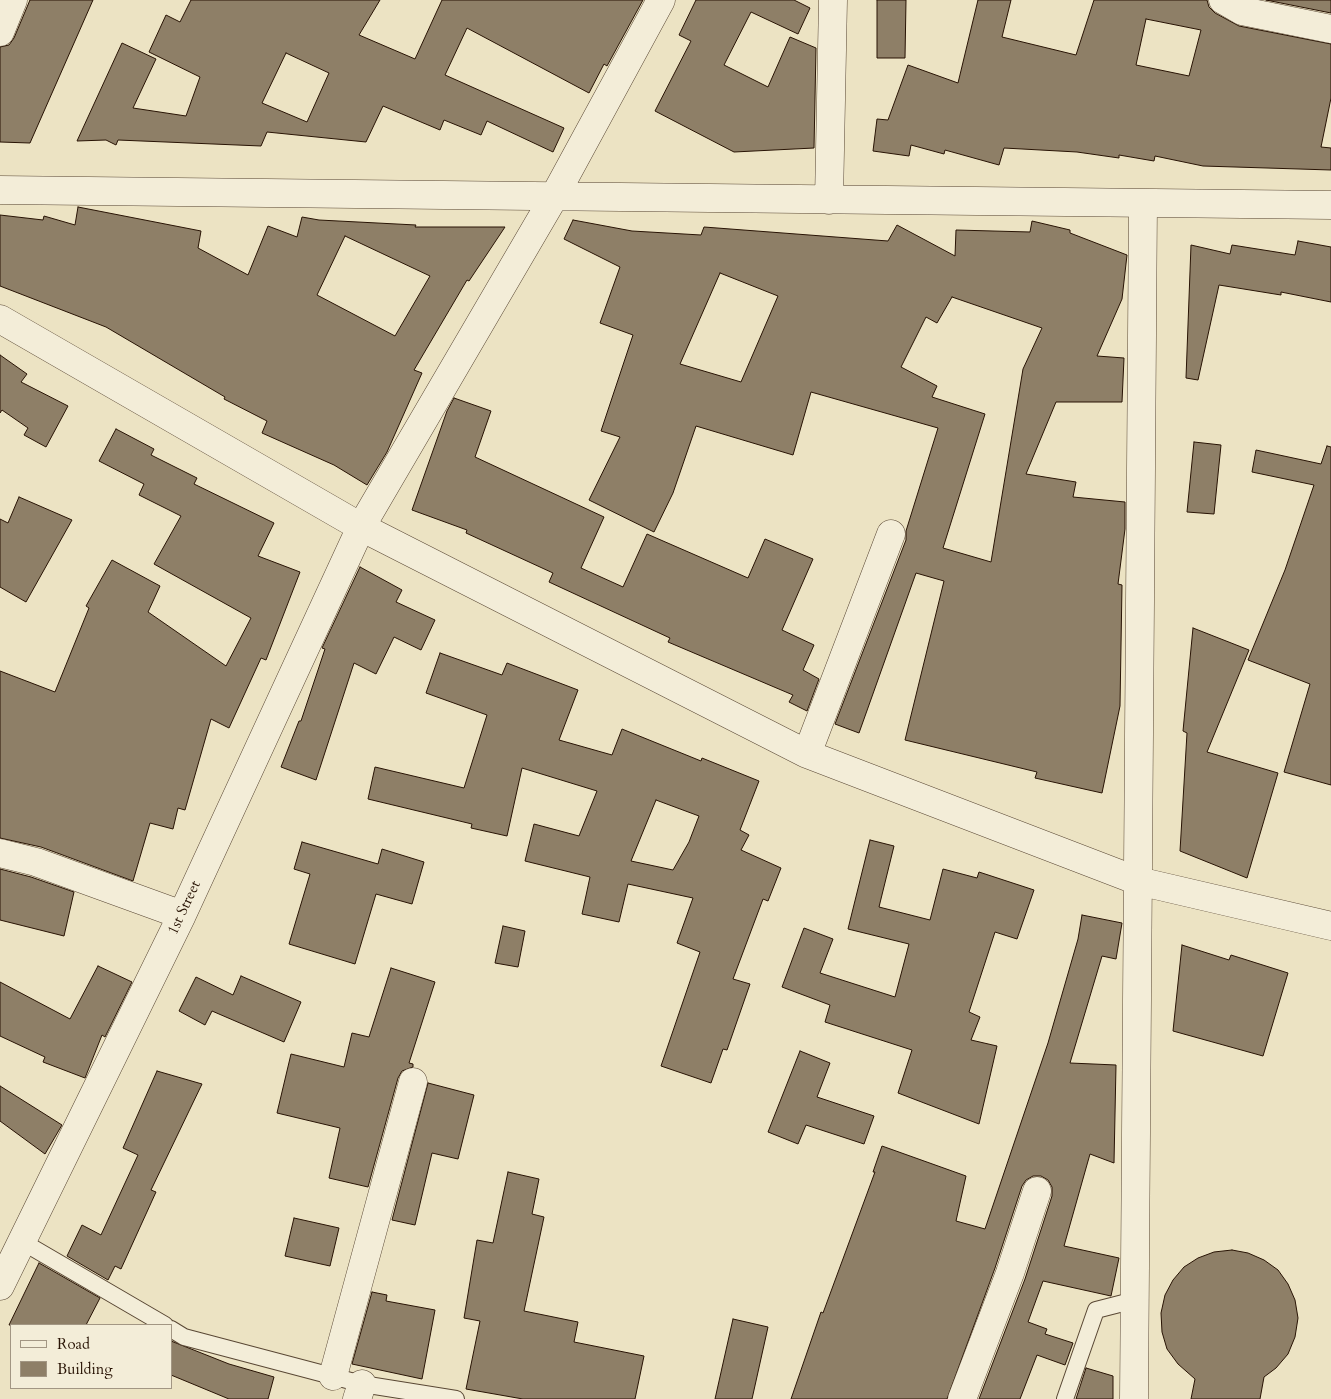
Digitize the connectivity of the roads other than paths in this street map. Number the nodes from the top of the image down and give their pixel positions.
1 (13, 0) edge
2 (661, 0) edge
3 (834, 0) edge
4 (1222, 0) edge
5 (1331, 29) edge
6 (0, 32) edge
7 (0, 190) edge
8 (554, 197) junction
9 (829, 200) junction
10 (1143, 203) junction
11 (1331, 205) edge
12 (0, 320) edge
13 (360, 526) junction
14 (891, 534) dead end
15 (807, 754) junction
16 (0, 853) edge
17 (1138, 881) junction
18 (182, 915) junction
19 (1331, 926) edge
20 (413, 1082) dead end
21 (1037, 1190) dead end
22 (21, 1241) junction
23 (0, 1286) edge
24 (1135, 1300) junction
25 (163, 1324) edge
26 (172, 1330) edge
27 (333, 1376) junction
28 (359, 1392) edge
29 (456, 1399) edge
30 (962, 1399) edge
31 (1065, 1399) edge
32 (1134, 1399) edge

1 - 6 street
2 - 8 street, 1st Street
3 - 9 street
4 - 5 street
7 - 8 street
8 - 9 street
8 - 13 street, 1st Street
9 - 10 street
10 - 11 street
10 - 17 street
12 - 13 street
13 - 15 street
13 - 18 street, 1st Street
14 - 15 street
15 - 17 street
16 - 18 street
17 - 19 street
17 - 24 street
18 - 22 street, 1st Street
20 - 27 street
21 - 30 street
22 - 23 street, 1st Street
22 - 25 lane
24 - 31 lane
24 - 32 street
26 - 27 lane
27 - 28 lane
28 - 29 lane

